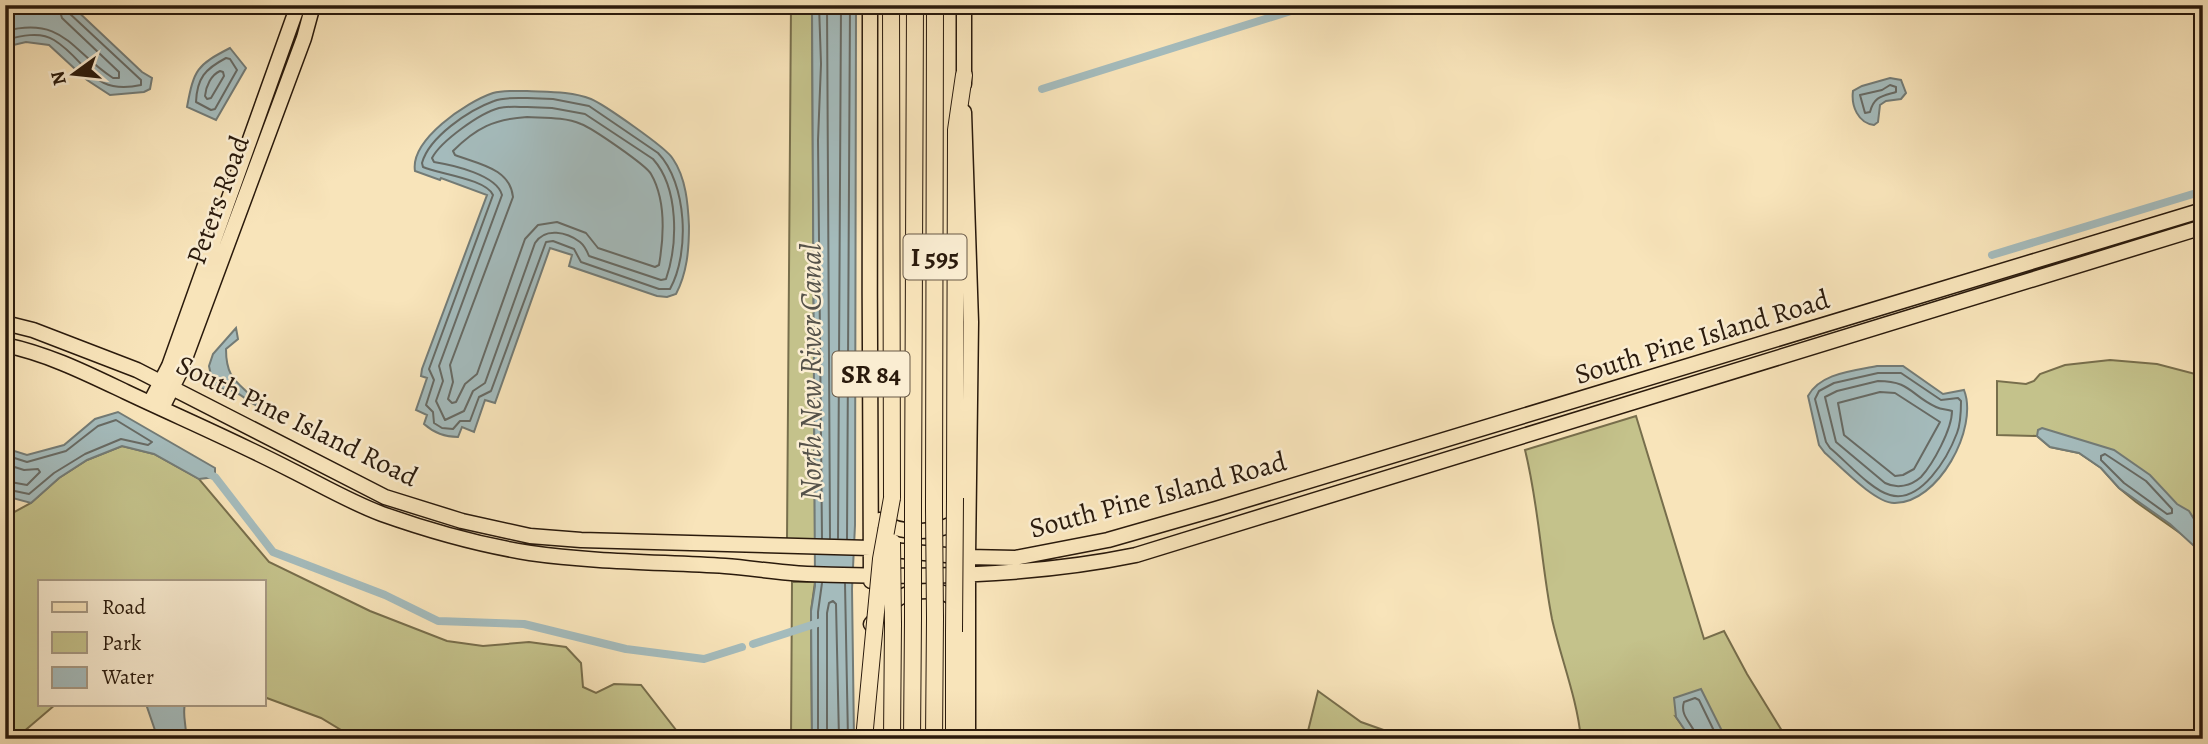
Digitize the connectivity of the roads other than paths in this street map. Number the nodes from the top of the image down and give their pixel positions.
1 (298, 5) edge
2 (313, 5) edge
3 (870, 5) edge
4 (891, 5) edge
5 (915, 5) edge
6 (935, 5) edge
7 (964, 5) edge
8 (964, 75) joint
9 (2203, 210) edge
10 (2203, 227) edge
11 (5, 323) edge
12 (5, 345) edge
13 (167, 384) junction
14 (156, 406) junction
15 (892, 498) junction
16 (962, 500) junction
17 (869, 509) junction
18 (1108, 540) junction
19 (864, 548) junction
20 (968, 557) junction
21 (1083, 566) junction
22 (864, 574) junction
23 (969, 574) junction
24 (969, 617) junction
25 (870, 625) junction
26 (864, 739) edge
27 (872, 739) edge
28 (892, 739) edge
29 (912, 739) edge
30 (934, 739) edge
31 (954, 739) edge
32 (968, 739) edge

1 - 13 main road, Peters Road
2 - 13 main road, Peters Road
3 - 17 main road, SR 84
4 - 15 highway, I 595
5 - 29 highway, bridge
6 - 30 highway, I 595, bridge
7 - 8 main road
8 - 16 highway
9 - 18 main road, South Pine Island Road
10 - 21 main road, South Pine Island Road
11 - 13 main road, South Pine Island Road
12 - 14 main road, South Pine Island Road
13 - 14 main road, Peters Road
13 - 19 main road, South Pine Island Road
14 - 22 main road, South Pine Island Road
15 - 26 highway, bridge
15 - 28 highway, I 595, bridge
16 - 17 main road
16 - 20 main road
16 - 31 highway, bridge
17 - 19 main road, SR 84
18 - 20 main road, South Pine Island Road
18 - 21 main road
19 - 20 main road, South Pine Island Road
19 - 22 main road, SR 84
20 - 23 main road
21 - 23 main road, South Pine Island Road
22 - 23 main road, South Pine Island Road
22 - 25 main road, SR 84
23 - 24 main road
24 - 25 main road
24 - 32 main road
25 - 27 main road, SR 84

